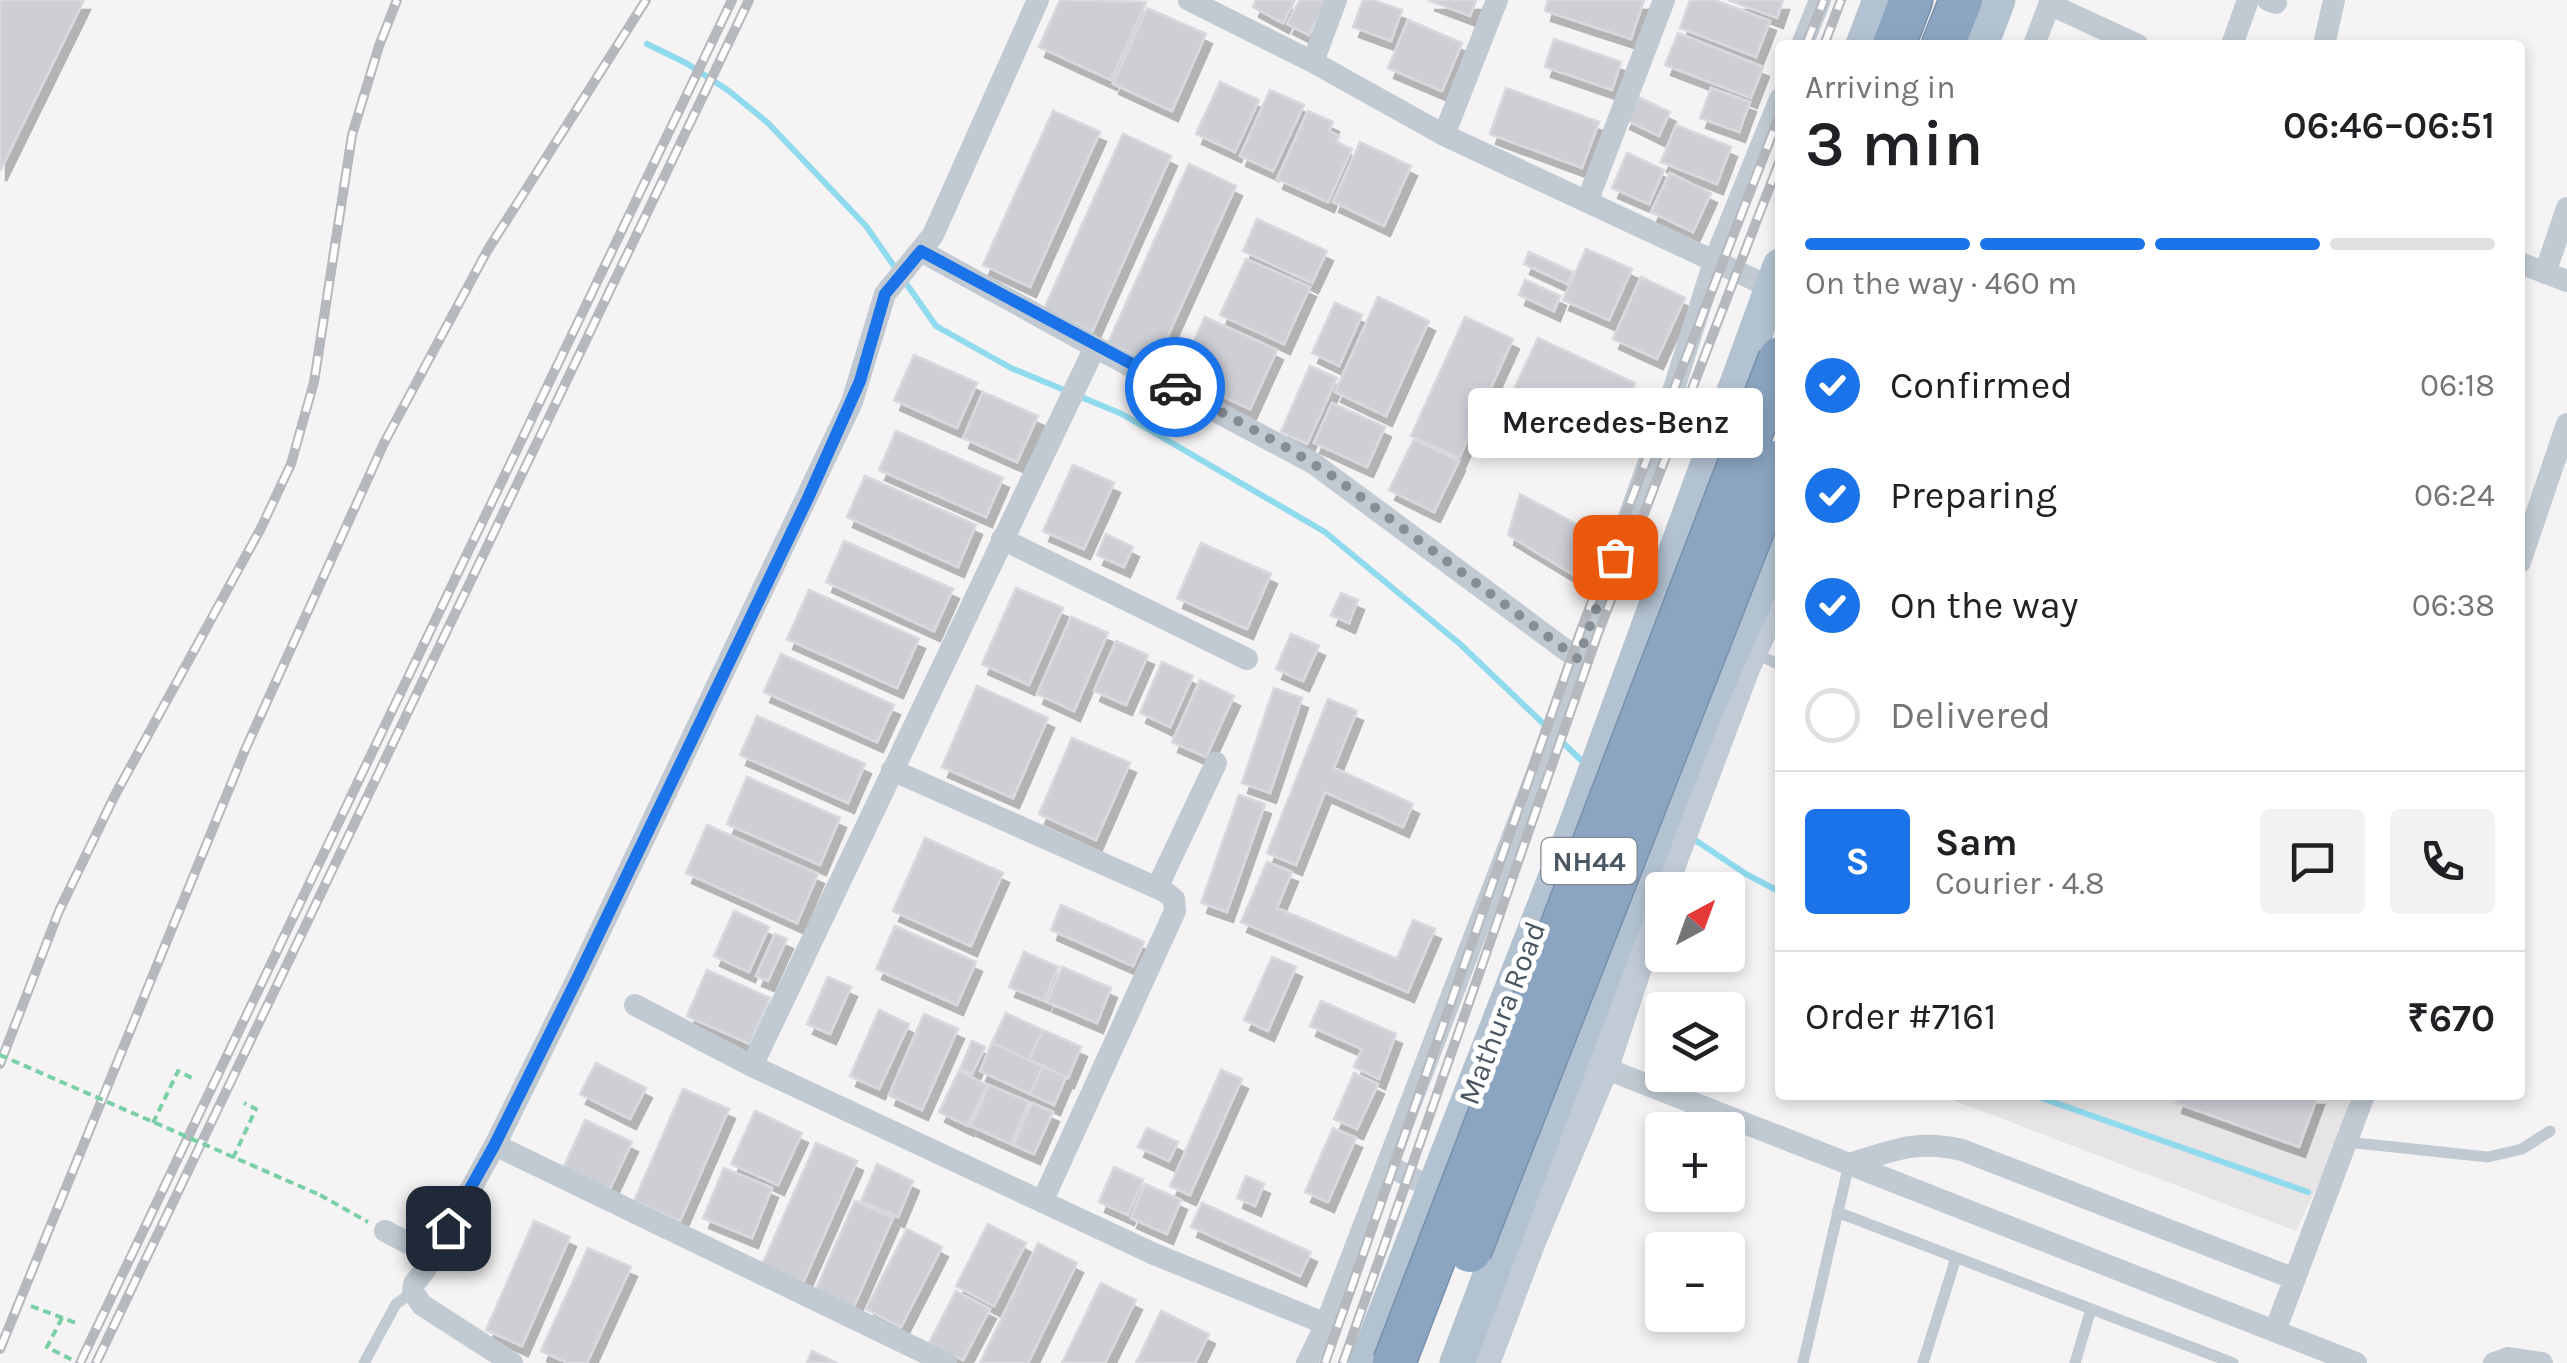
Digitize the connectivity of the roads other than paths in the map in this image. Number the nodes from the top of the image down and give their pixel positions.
1 (1038, 0) edge
2 (1189, 0) edge
3 (1336, 0) edge
4 (1497, 0) edge
5 (1664, 0) edge
6 (1820, 0) edge
7 (1880, 0) edge
8 (1911, 0) edge
9 (1960, 0) edge
10 (1998, 0) edge
11 (2248, 0) edge
12 (2334, 0) edge
13 (2050, 2) edge
14 (1804, 40) edge
15 (1865, 40) edge
16 (1896, 40) edge
17 (1945, 40) edge
18 (1983, 40) edge
19 (2036, 40) edge
20 (2128, 40) edge
21 (2234, 40) edge
22 (2325, 40) edge
23 (1313, 62) junction
24 (1775, 111) edge
25 (1444, 134) junction
26 (1587, 202) junction
27 (2567, 208) edge
28 (921, 251) junction
29 (1714, 262) junction
30 (2525, 265) edge
31 (2544, 273) junction
32 (1775, 277) edge
33 (1775, 280) edge
34 (2567, 281) edge
35 (1091, 355) junction
36 (1775, 371) edge
37 (2567, 424) edge
38 (1775, 473) edge
39 (1002, 539) junction
40 (2525, 547) edge
41 (1775, 555) edge
42 (1775, 613) edge
43 (1246, 659) dead end
44 (1578, 659) junction
45 (1766, 659) edge
46 (1216, 763) dead end
47 (892, 770) junction
48 (1672, 827) junction
49 (1157, 888) junction
50 (1536, 926) junction
51 (1609, 960) junction
52 (636, 1004) dead end
53 (1587, 1061) junction
54 (752, 1066) junction
55 (2362, 1100) edge
56 (2550, 1131) dead end
57 (2346, 1142) junction
58 (494, 1146) junction
59 (1850, 1164) junction
60 (1387, 1166) junction
61 (1434, 1189) junction
62 (1042, 1202) junction
63 (1838, 1212) junction
64 (385, 1231) road end
65 (1518, 1236) junction
66 (433, 1256) junction
67 (1956, 1258) junction
68 (2295, 1279) junction
69 (413, 1292) junction
70 (2091, 1309) junction
71 (1326, 1324) junction
72 (2275, 1332) junction
73 (2192, 1348) junction
74 (364, 1363) edge
75 (512, 1363) edge
76 (946, 1363) edge
77 (1307, 1363) edge
78 (1366, 1363) edge
79 (1394, 1363) edge
80 (1425, 1363) edge
81 (1457, 1363) edge
82 (1484, 1363) edge
83 (1803, 1363) edge
84 (1923, 1363) edge
85 (2075, 1363) edge
86 (2188, 1363) edge
87 (2233, 1363) edge
88 (2356, 1363) edge
89 (2494, 1363) edge
90 (2542, 1363) edge

1 - 28 street
2 - 23 street
3 - 23 street
4 - 25 street
5 - 26 street
6 - 14 street
7 - 15 main road
8 - 16 highway
9 - 17 highway
10 - 18 main road
11 - 21 street
12 - 22 street
13 - 19 street
13 - 20 street
23 - 25 street
24 - 29 street
25 - 26 street
26 - 29 street
27 - 31 street
28 - 35 street
28 - 58 street
29 - 32 street
29 - 44 street
30 - 31 street
31 - 34 street
33 - 50 main road, Mathura Road
35 - 39 street
35 - 44 street
36 - 79 highway, Mathura Road / NH44, bridge
37 - 40 street
38 - 80 highway, Mathura Road / NH44, bridge
39 - 43 street
39 - 47 street
41 - 48 main road
42 - 45 street
44 - 60 street
45 - 48 street
46 - 49 street
47 - 49 street
47 - 54 street
48 - 51 main road
48 - 53 street
49 - 62 street
50 - 51 main road
50 - 61 main road, Mathura Road
51 - 53 main road
52 - 54 street
53 - 59 street
53 - 65 main road
54 - 62 street
55 - 57 street
56 - 57 lane
57 - 68 street
58 - 66 street
58 - 76 street
59 - 63 lane
59 - 68 street
59 - 72 street
60 - 61 street
60 - 71 street
61 - 65 main road
61 - 78 main road, Mathura Road
62 - 71 street
63 - 67 lane
63 - 83 lane
64 - 66 street
65 - 81 main road
65 - 82 street
66 - 69 street
67 - 70 lane
67 - 84 lane
68 - 72 street
69 - 74 lane
69 - 75 street
70 - 73 lane
70 - 85 lane
71 - 77 street
72 - 88 street
73 - 86 lane
73 - 87 lane
89 - 90 street

